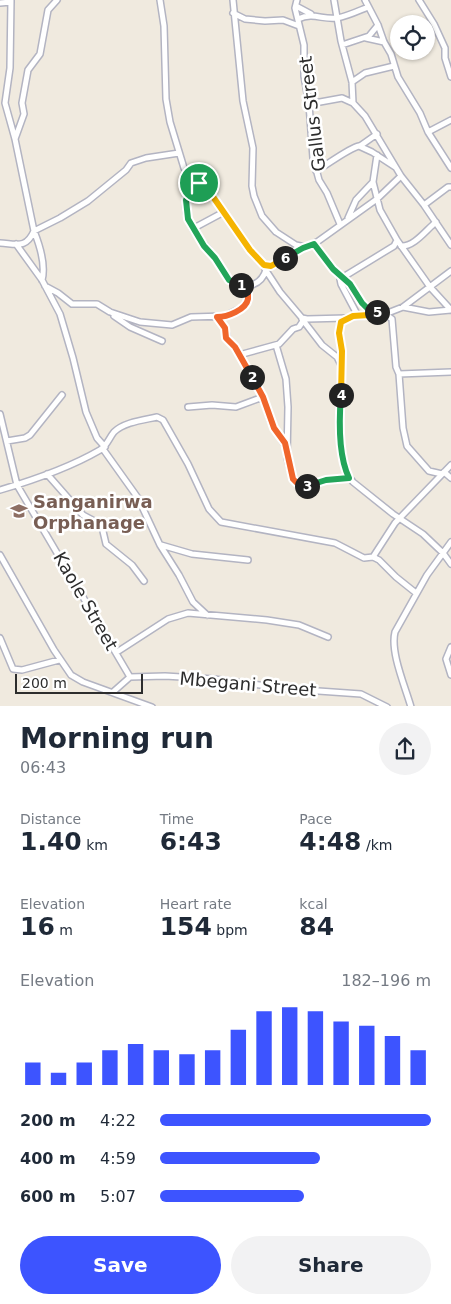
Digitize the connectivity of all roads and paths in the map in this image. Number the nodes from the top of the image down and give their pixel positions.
1 (57, 0) edge
2 (160, 0) edge
3 (233, 0) edge
4 (334, 0) edge
5 (365, 0) edge
6 (419, 0) edge
7 (11, 1) edge
8 (51, 2) edge
9 (0, 3) edge
10 (296, 3) edge
11 (368, 7) junction
12 (234, 13) junction
13 (311, 14) junction
14 (337, 18) junction
15 (298, 19) junction
16 (378, 25) junction
17 (299, 26) junction
18 (366, 38) junction
19 (384, 42) junction
20 (342, 45) junction
21 (394, 66) junction
22 (451, 77) edge
23 (352, 82) junction
24 (353, 103) junction
25 (309, 104) junction
26 (451, 120) edge
27 (428, 132) junction
28 (377, 134) junction
29 (15, 139) junction
30 (360, 146) junction
31 (179, 153) junction
32 (376, 155) junction
33 (449, 161) edge
34 (451, 168) edge
35 (398, 169) junction
36 (316, 171) junction
37 (401, 176) junction
38 (373, 182) junction
39 (199, 183) junction
40 (451, 187) edge
41 (377, 199) junction
42 (424, 205) junction
43 (222, 213) junction
44 (348, 219) junction
45 (436, 222) junction
46 (340, 224) junction
47 (194, 228) junction
48 (34, 232) junction
49 (397, 240) junction
50 (0, 243) edge
51 (16, 244) junction
52 (314, 244) junction
53 (451, 245) edge
54 (394, 246) junction
55 (401, 246) junction
56 (305, 247) junction
57 (265, 268) junction
58 (451, 271) edge
59 (342, 277) junction
60 (44, 283) junction
61 (248, 286) junction
62 (430, 287) junction
63 (403, 306) junction
64 (451, 310) edge
65 (110, 312) junction
66 (385, 314) junction
67 (358, 316) junction
68 (217, 317) junction
69 (349, 318) junction
70 (303, 319) junction
71 (162, 341) dead end
72 (276, 345) junction
73 (239, 355) junction
74 (341, 366) junction
75 (451, 372) edge
76 (399, 374) junction
77 (62, 395) dead end
78 (263, 397) junction
79 (188, 407) dead end
80 (0, 414) edge
81 (7, 442) junction
82 (104, 448) junction
83 (287, 451) junction
84 (451, 465) edge
85 (443, 473) junction
86 (47, 474) junction
87 (349, 478) junction
88 (451, 478) edge
89 (17, 485) junction
90 (0, 490) edge
91 (400, 518) junction
92 (451, 542) edge
93 (160, 545) junction
94 (442, 553) junction
95 (0, 555) edge
96 (373, 557) junction
97 (248, 560) dead end
98 (451, 564) edge
99 (144, 581) dead end
100 (416, 593) junction
101 (208, 616) junction
102 (328, 637) dead end
103 (0, 638) edge
104 (451, 647) edge
105 (117, 652) junction
106 (59, 660) junction
107 (451, 675) edge
108 (130, 677) junction
109 (113, 692) junction
110 (152, 706) edge
111 (387, 706) edge
112 (411, 706) edge

1 - 8 street
2 - 31 street
3 - 12 street
4 - 14 street
5 - 11 street
6 - 22 street
7 - 9 street
7 - 29 street
8 - 29 street
10 - 13 street
10 - 15 street, Gallus Street
11 - 14 street
11 - 16 street
12 - 17 street
12 - 56 street
13 - 14 street
13 - 15 street
14 - 20 street
15 - 17 street, Gallus Street
16 - 18 street
16 - 19 street
17 - 25 street, Gallus Street
18 - 19 street
18 - 20 street
19 - 21 street
20 - 23 street
21 - 23 street
21 - 27 street
23 - 24 street
24 - 25 street
24 - 28 street
25 - 36 street, Gallus Street
26 - 27 street
27 - 33 street
28 - 30 street
28 - 35 street
29 - 48 street
30 - 32 street
30 - 36 street
31 - 39 street
31 - 48 street
32 - 35 street
32 - 38 street
33 - 34 street
35 - 37 street
36 - 46 street, Gallus Street
37 - 41 street
37 - 42 street
38 - 41 street
38 - 44 street
39 - 43 street
39 - 47 street
40 - 42 street
41 - 44 street
41 - 49 street
42 - 45 street
43 - 47 street
43 - 57 street
44 - 46 street
45 - 53 street
45 - 55 street
46 - 52 street
47 - 61 street
48 - 51 street
48 - 60 street
49 - 54 street
49 - 55 street
50 - 51 street
51 - 60 street
52 - 56 street
52 - 59 street
54 - 55 street
54 - 59 street
55 - 62 street
56 - 57 street
57 - 61 street
57 - 70 street
58 - 62 street
59 - 66 street
59 - 67 street
60 - 65 street
60 - 82 street
61 - 68 street
62 - 63 street
62 - 64 street
63 - 64 street
63 - 66 street
65 - 68 street
65 - 71 street
66 - 67 street
66 - 76 street
67 - 69 street
68 - 73 street
69 - 70 street
69 - 74 street
70 - 72 street
70 - 74 street
72 - 73 street
72 - 83 street
73 - 78 street
74 - 87 street
75 - 76 street
76 - 85 street
77 - 81 street
78 - 79 street
78 - 83 street
80 - 81 street, Kaole Street
81 - 89 street, Kaole Street
82 - 86 street
82 - 93 street
82 - 96 street
83 - 87 street
84 - 85 street
85 - 88 street
85 - 91 street
86 - 89 street
86 - 99 street
87 - 91 street
89 - 90 street
89 - 105 street, Kaole Street
91 - 94 street
91 - 96 street
92 - 94 street
93 - 97 street
93 - 101 street
94 - 98 street
94 - 100 street
95 - 106 street
96 - 100 street
100 - 112 street
101 - 102 street
101 - 105 street
103 - 106 street
104 - 107 street
105 - 108 street, Kaole Street
106 - 109 street
108 - 109 street
108 - 111 street, Mbegani Street
109 - 110 street

